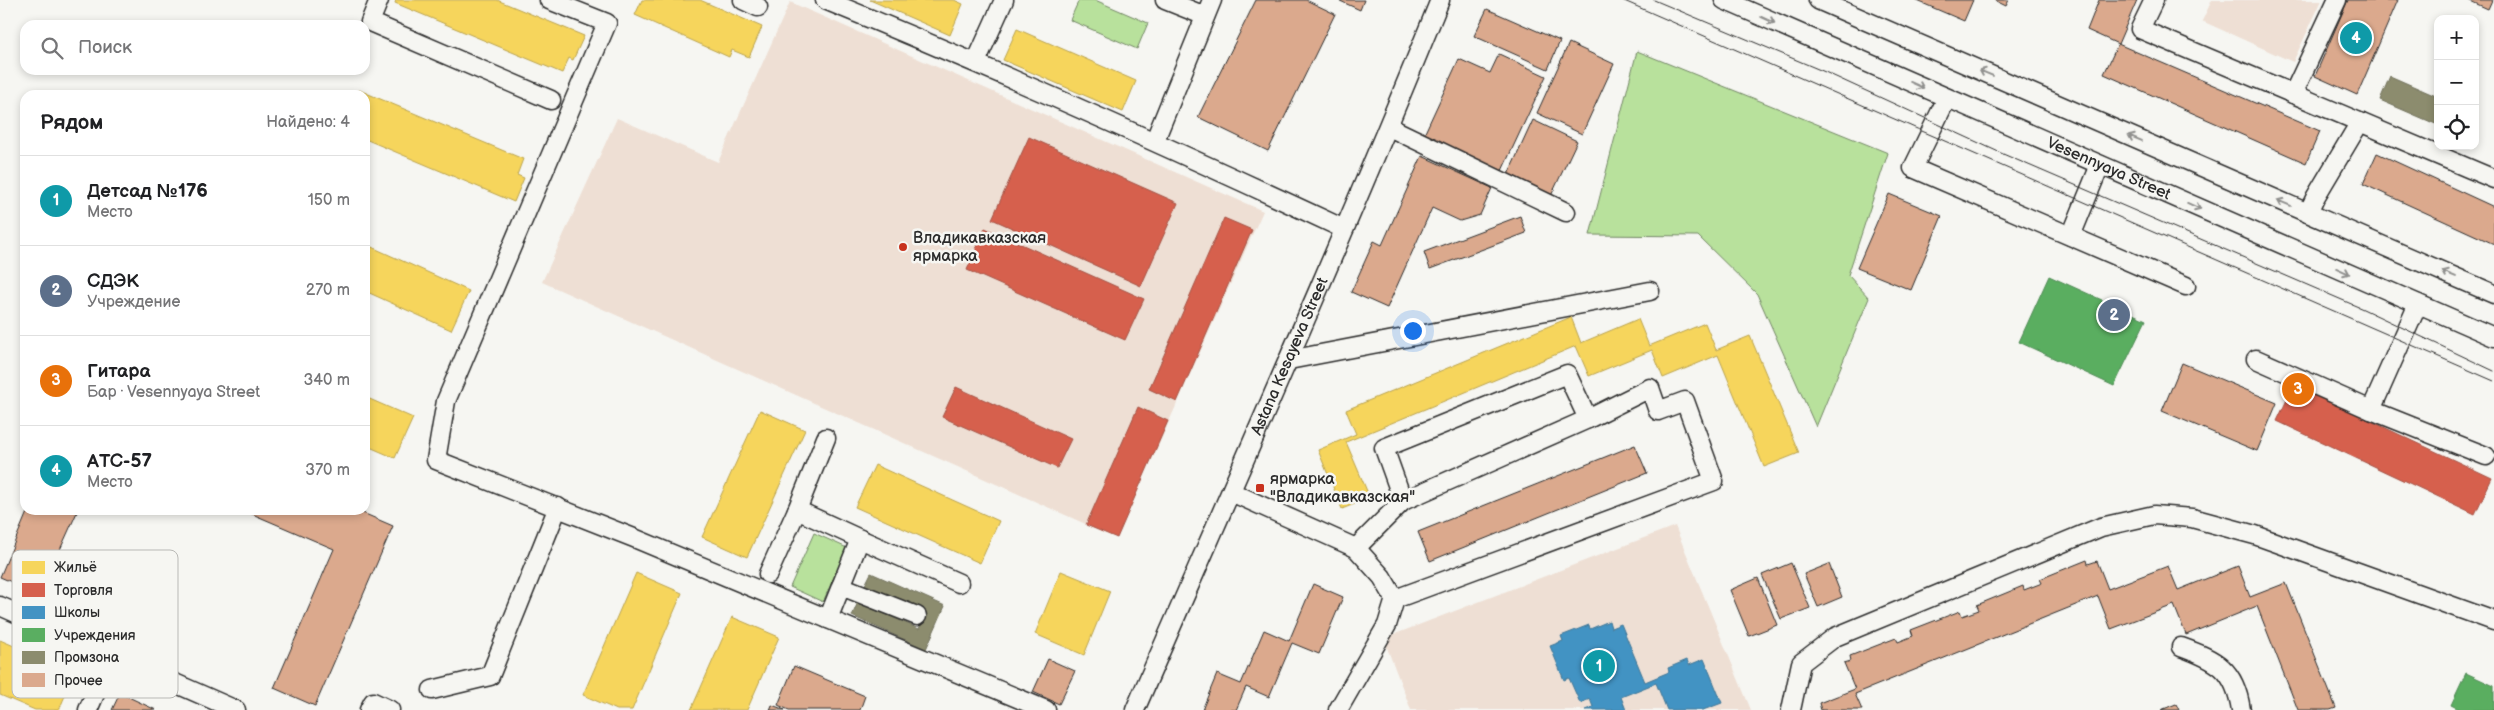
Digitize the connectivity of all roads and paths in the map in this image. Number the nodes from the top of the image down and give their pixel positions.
1 (379, 0) edge
2 (550, 0) edge
3 (825, 0) edge
4 (1004, 0) edge
5 (1165, 0) edge
6 (1212, 0) edge
7 (1440, 0) edge
8 (1724, 0) edge
9 (1818, 0) edge
10 (2154, 0) edge
11 (2337, 0) edge
12 (1206, 16) junction
13 (976, 62) junction
14 (2294, 94) junction
15 (1947, 98) junction
16 (552, 100) dead end
17 (2360, 122) junction
18 (1389, 127) junction
19 (1155, 140) junction
20 (2100, 165) junction
21 (2494, 179) edge
22 (1566, 212) dead end
23 (2308, 213) junction
24 (1344, 229) junction
25 (2071, 236) junction
26 (2186, 286) dead end
27 (1650, 291) dead end
28 (2494, 294) edge
29 (2418, 304) junction
30 (2494, 337) edge
31 (2256, 359) dead end
32 (1289, 360) junction
33 (2371, 410) junction
34 (1588, 419) junction
35 (826, 438) dead end
36 (2486, 456) dead end
37 (1230, 492) junction
38 (1404, 501) junction
39 (558, 507) junction
40 (797, 510) junction
41 (860, 539) junction
42 (1356, 548) junction
43 (768, 574) dead end
44 (959, 583) dead end
45 (841, 586) junction
46 (1395, 599) junction
47 (0, 606) edge
48 (12, 611) edge
49 (917, 616) dead end
50 (828, 619) junction
51 (2494, 621) edge
52 (2180, 647) dead end
53 (178, 684) edge
54 (432, 690) dead end
55 (93, 698) edge
56 (88, 710) edge
57 (236, 710) edge
58 (369, 710) edge
59 (390, 710) edge
60 (1046, 710) edge
61 (1135, 710) edge
62 (1338, 710) edge
63 (1791, 710) edge
64 (2241, 710) edge

1 - 16 street
2 - 39 street
3 - 13 street
4 - 13 street
5 - 12 street
6 - 12 street
7 - 18 street, Astana Kesayeva Street
8 -> 15 street, Vesennyaya Street
23 -> 9 street
10 - 14 street
11 - 14 street
12 - 19 street
13 - 19 street
14 - 17 street
15 - 20 street, Vesennyaya Street
15 - 25 street
17 - 21 street
17 - 23 street
18 - 22 street
18 - 24 street, Astana Kesayeva Street
19 - 24 street
20 - 25 street
20 -> 29 street, Vesennyaya Street
28 -> 23 street
24 - 32 street, Astana Kesayeva Street
25 - 26 street
27 - 32 street
29 - 30 street, Vesennyaya Street
29 - 33 street
31 - 33 street
32 - 37 street, Astana Kesayeva Street
33 - 36 street
34 - 38 street
34 - 38 street
34 - 46 street
35 - 40 street
37 - 42 street
37 - 61 street, Astana Kesayeva Street
38 - 42 street
39 - 50 street
39 - 54 street
40 - 41 street
40 - 43 street
41 - 44 street
41 - 45 street
42 - 46 street
45 - 49 street
45 - 50 street
46 - 62 street
47 - 48 street
50 - 60 street
51 - 63 street
52 - 64 street
53 - 57 street
55 - 56 street
58 - 59 street

